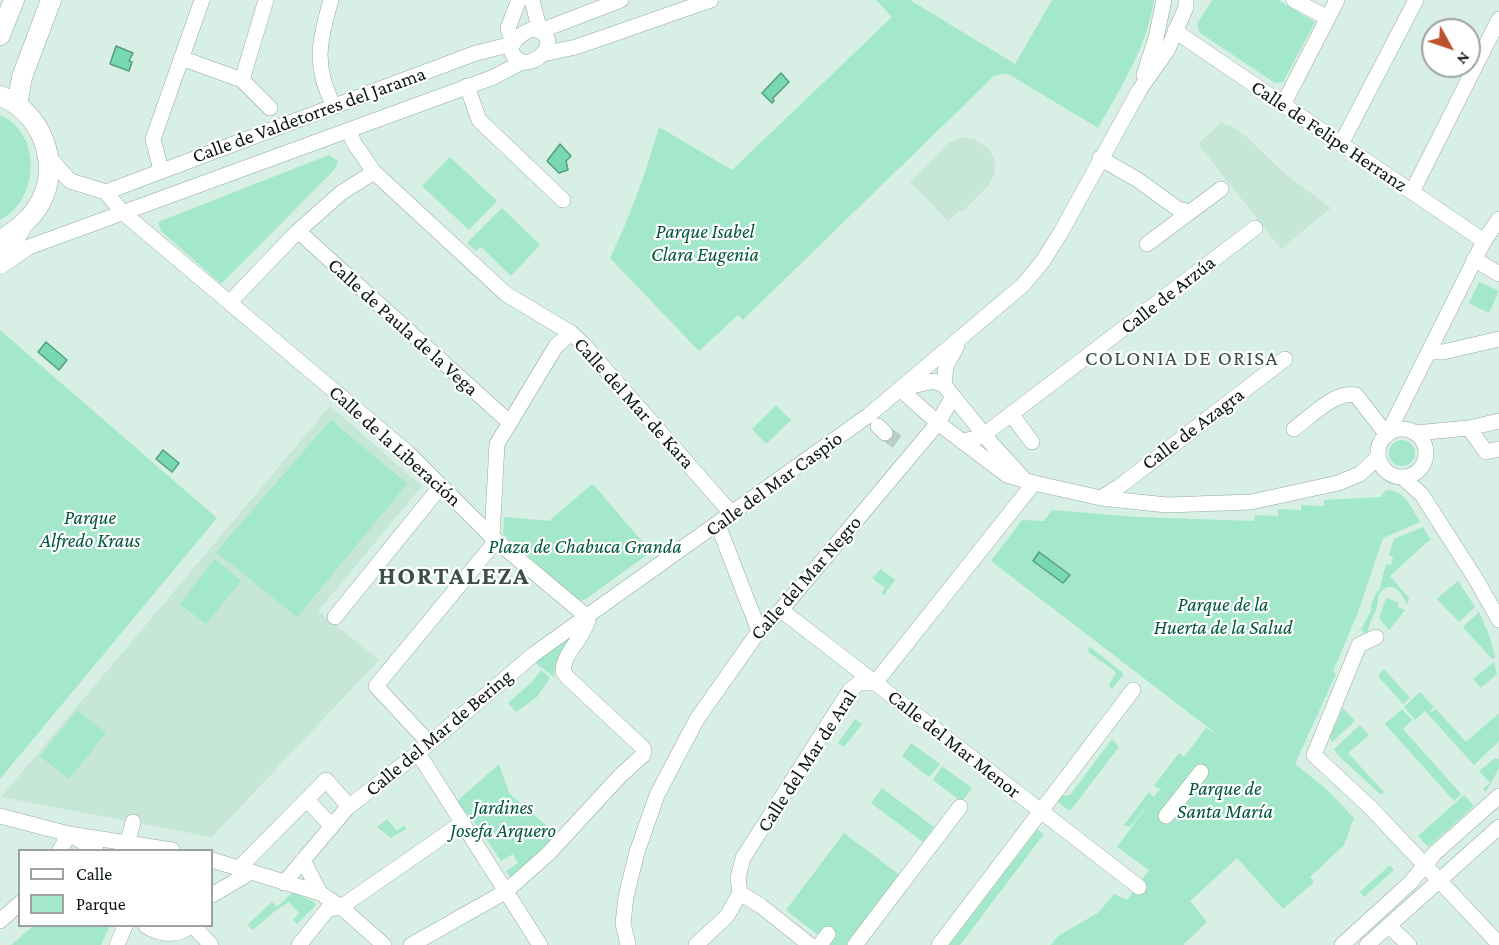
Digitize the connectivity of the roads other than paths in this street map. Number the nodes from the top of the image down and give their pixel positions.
1 (14, 0) edge
2 (51, 0) edge
3 (202, 0) edge
4 (266, 0) edge
5 (331, 0) edge
6 (519, 0) edge
7 (532, 0) edge
8 (621, 0) edge
9 (1164, 0) edge
10 (1294, 0) edge
11 (1337, 0) edge
12 (1416, 0) edge
13 (707, 1) edge
14 (1188, 2) edge
15 (1328, 18) junction
16 (1499, 19) edge
17 (540, 31) junction
18 (1175, 31) junction
19 (0, 35) edge
20 (513, 44) junction
21 (543, 54) junction
22 (181, 58) junction
23 (522, 62) junction
24 (242, 80) junction
25 (467, 86) junction
26 (1140, 89) junction
27 (9, 100) edge
28 (1283, 105) junction
29 (334, 106) junction
30 (270, 108) dead end
31 (349, 130) junction
32 (1341, 144) junction
33 (48, 156) junction
34 (1100, 158) junction
35 (161, 170) junction
36 (375, 172) junction
37 (1221, 189) dead end
38 (106, 192) junction
39 (1412, 192) junction
40 (563, 200) dead end
41 (122, 212) junction
42 (1190, 212) junction
43 (1499, 219) edge
44 (1255, 228) dead end
45 (298, 231) junction
46 (1484, 241) junction
47 (14, 244) edge
48 (1147, 244) dead end
49 (1474, 259) junction
50 (0, 262) edge
51 (0, 267) edge
52 (1499, 274) edge
53 (230, 302) junction
54 (571, 333) junction
55 (962, 338) junction
56 (1499, 339) edge
57 (1430, 352) junction
58 (1285, 360) dead end
59 (900, 389) junction
60 (948, 391) junction
61 (1406, 401) junction
62 (1012, 415) junction
63 (1499, 421) edge
64 (509, 422) junction
65 (938, 423) junction
66 (1469, 428) junction
67 (1294, 429) dead end
68 (1414, 432) junction
69 (985, 434) junction
70 (1387, 434) junction
71 (962, 441) junction
72 (1032, 442) dead end
73 (1499, 449) edge
74 (1426, 451) junction
75 (1378, 457) junction
76 (1387, 472) junction
77 (1360, 474) junction
78 (1410, 474) junction
79 (1029, 481) junction
80 (441, 486) junction
81 (1101, 498) junction
82 (494, 503) junction
83 (731, 513) junction
84 (472, 518) junction
85 (718, 525) junction
86 (494, 539) junction
87 (782, 610) junction
88 (585, 615) junction
89 (335, 617) dead end
90 (1499, 620) edge
91 (759, 631) junction
92 (1376, 637) dead end
93 (875, 682) junction
94 (1133, 690) dead end
95 (423, 748) junction
96 (1201, 772) dead end
97 (1499, 796) edge
98 (303, 804) junction
99 (347, 804) dead end
100 (960, 807) dead end
101 (1041, 811) junction
102 (0, 816) edge
103 (1166, 816) dead end
104 (133, 822) dead end
105 (328, 822) dead end
106 (462, 823) junction
107 (1499, 827) edge
108 (69, 834) junction
109 (128, 842) junction
110 (155, 848) edge
111 (61, 849) edge
112 (94, 849) edge
113 (213, 860) edge
114 (303, 860) junction
115 (1424, 866) junction
116 (245, 870) junction
117 (1439, 882) junction
118 (284, 883) junction
119 (1138, 887) dead end
120 (505, 892) junction
121 (320, 893) junction
122 (740, 893) junction
123 (213, 894) edge
124 (18, 905) edge
125 (341, 907) junction
126 (0, 921) edge
127 (1389, 926) junction
128 (125, 927) edge
129 (149, 927) edge
130 (189, 927) edge
131 (192, 927) edge
132 (169, 934) junction
133 (1499, 943) edge
134 (117, 945) edge
135 (157, 945) edge
136 (211, 945) edge
137 (299, 945) edge
138 (384, 945) edge
139 (411, 945) edge
140 (540, 945) edge
141 (628, 945) edge
142 (696, 945) edge
143 (810, 945) edge
144 (855, 945) edge
145 (939, 945) edge
146 (1342, 945) edge
147 (1367, 945) edge
148 (1409, 945) edge

1 - 19 main road
2 - 27 main road
3 - 22 street
4 - 24 street
5 - 29 street
6 - 20 street
7 - 17 street
8 - 17 street
9 - 26 street, Calle del Mar Caspio
10 - 15 street
11 - 15 street
12 - 32 street
13 - 21 street
14 - 18 street, Calle del Mar Caspio
15 - 28 street
16 - 39 street
17 - 20 street
17 - 21 street
18 - 26 street, Calle del Mar Caspio
18 - 28 street, Calle de Felipe Herranz
20 - 23 street
20 - 29 street, Calle de Valdetorres del Jarama
21 - 23 street
22 - 24 street
22 - 35 street
23 - 25 street, Calle de Valdetorres del Jarama
24 - 30 street
25 - 31 street, Calle de Valdetorres del Jarama
25 - 40 street
26 - 34 street, Calle del Mar Caspio
27 - 33 main road
28 - 32 street, Calle de Felipe Herranz
29 - 35 street, Calle de Valdetorres del Jarama
31 - 36 street, Calle del Mar de Kara
31 - 41 street, Calle de Valdetorres del Jarama
32 - 39 street, Calle de Felipe Herranz
33 - 38 street
33 - 47 main road
34 - 42 street
34 - 55 street, Calle del Mar Caspio
35 - 38 street, Calle de Valdetorres del Jarama
36 - 45 street
36 - 54 street, Calle del Mar de Kara
37 - 42 street
38 - 41 street
39 - 46 street, Calle de Felipe Herranz
41 - 47 street, Calle de Valdetorres del Jarama
41 - 53 street, Calle de la Liberación
42 - 48 street
43 - 46 street
44 - 62 street, Calle de Arzúa
45 - 53 street
45 - 64 street, Calle de Paula de la Vega
46 - 49 street
47 - 50 main road
47 - 51 street, Calle de Valdetorres del Jarama
49 - 52 street
49 - 57 street
53 - 80 street, Calle de la Liberación
54 - 64 street
54 - 83 street, Calle del Mar de Kara
55 - 59 street, Calle del Mar Caspio
55 - 60 street, Calle del Mar Caspio
56 - 57 street
57 - 61 street
58 - 81 street, Calle de Azagra
59 - 60 street, Calle del Mar Caspio
59 - 65 street
59 - 83 street, Calle del Mar Caspio
60 - 65 street, Calle del Mar Negro
60 - 69 street
61 - 68 street
61 - 70 street
62 - 69 street, Calle de Arzúa
62 - 72 street
63 - 66 street
64 - 82 street
65 - 71 street
65 - 87 street, Calle del Mar Negro
66 - 68 street
66 - 73 street
66 - 74 street
67 - 70 street
68 - 70 street
68 - 74 street
69 - 71 street, Calle de Arzúa
69 - 79 street
70 - 75 street
71 - 79 street
74 - 78 street
75 - 76 street
75 - 77 street
76 - 77 street
76 - 78 street
77 - 81 street
78 - 90 street
79 - 81 street
79 - 93 street, Calle del Mar de Aral
80 - 84 street, Calle de la Liberación
80 - 89 street
82 - 84 street
82 - 86 street
83 - 85 street, Calle del Mar Caspio
84 - 86 street, Calle de la Liberación
85 - 88 street, Calle del Mar Caspio
85 - 91 street
86 - 88 street, Calle de la Liberación
86 - 95 street
87 - 91 street, Calle del Mar Negro
87 - 93 street, Calle del Mar Menor
88 - 95 street, Calle del Mar de Bering
88 - 120 street
91 - 141 street, Calle del Mar Negro
92 - 115 street
93 - 101 street, Calle del Mar Menor
93 - 122 street, Calle del Mar de Aral
94 - 101 street, Calle del Mar Menor
95 - 106 street
95 - 114 street, Calle del Mar de Bering
96 - 103 street
97 - 115 street
98 - 99 street
98 - 105 street
98 - 116 street
100 - 144 street
101 - 119 street, Calle del Mar Menor
101 - 145 street, Calle del Mar Menor
102 - 108 street
104 - 109 street
106 - 120 street
106 - 125 street
107 - 117 street
108 - 109 street
108 - 111 street
108 - 112 street
109 - 110 street
113 - 116 street
114 - 118 street, Calle del Mar de Bering
114 - 121 street
115 - 117 street
115 - 146 street
116 - 118 street
116 - 123 street
117 - 127 street
117 - 133 street
118 - 121 street
120 - 139 street
120 - 140 street
121 - 125 street
122 - 142 street, Calle del Mar de Aral
122 - 143 street
124 - 126 street
125 - 137 street
125 - 138 street
127 - 147 street
127 - 148 street
128 - 134 street
129 - 132 street
130 - 132 street
131 - 136 street
132 - 135 street

